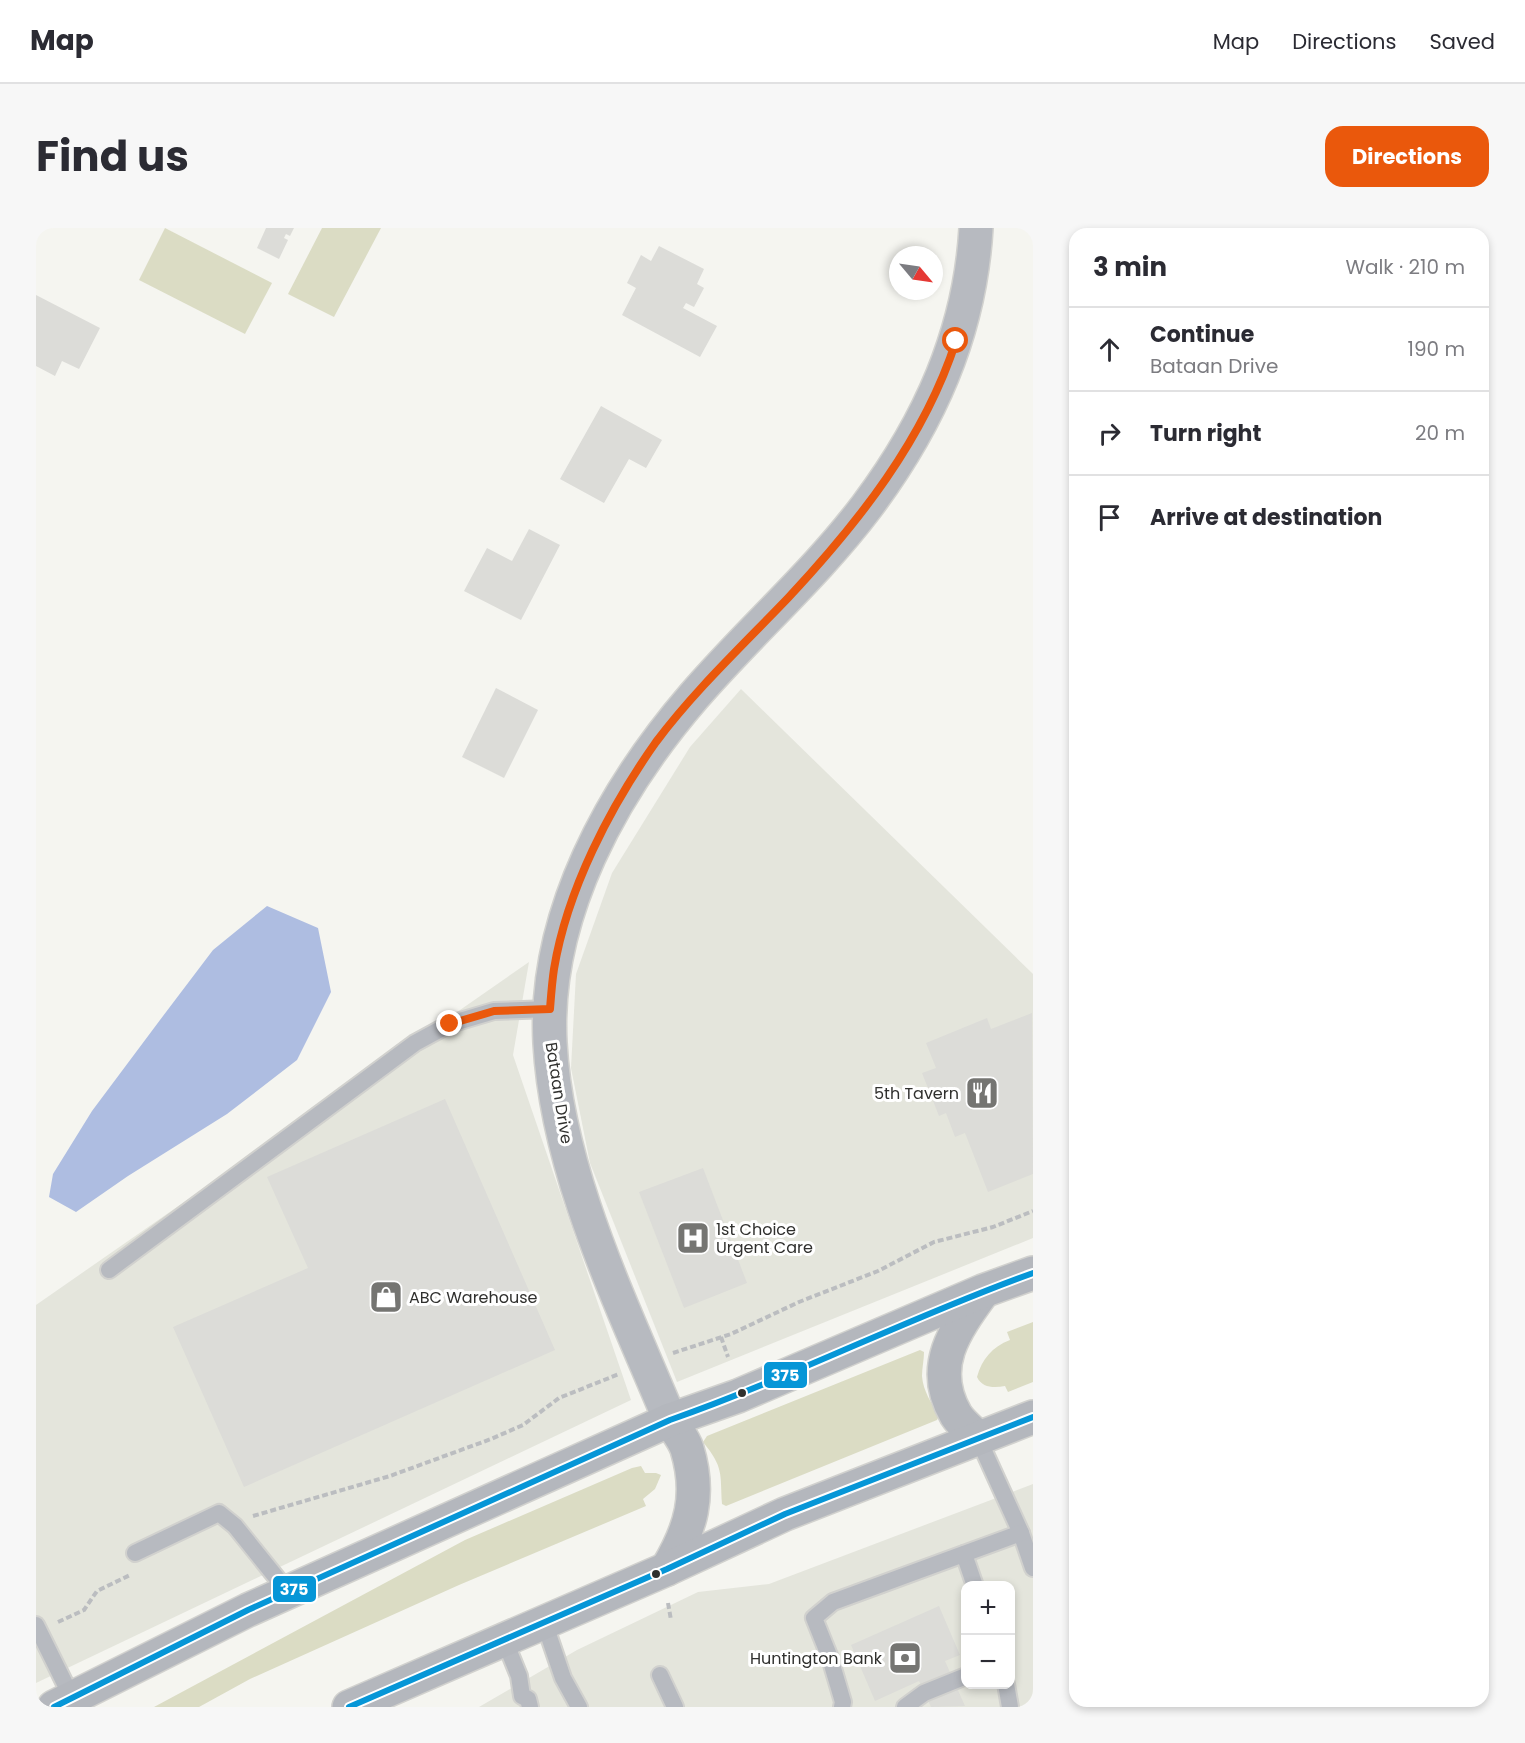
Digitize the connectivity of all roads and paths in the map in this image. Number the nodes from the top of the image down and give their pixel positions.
1 (976, 228) edge
2 (550, 1009) junction
3 (1033, 1211) edge
4 (109, 1270) dead end
5 (1033, 1273) edge
6 (984, 1291) junction
7 (721, 1337) junction
8 (670, 1354) dead end
9 (728, 1357) dead end
10 (625, 1372) dead end
11 (1033, 1417) edge
12 (670, 1420) junction
13 (978, 1438) junction
14 (257, 1514) dead end
15 (1021, 1533) junction
16 (135, 1553) dead end
17 (964, 1554) junction
18 (1033, 1568) edge
19 (667, 1569) junction
20 (973, 1581) edge
21 (288, 1592) junction
22 (668, 1603) dead end
23 (671, 1620) dead end
24 (544, 1623) junction
25 (36, 1625) edge
26 (504, 1639) junction
27 (660, 1675) dead end
28 (961, 1678) edge
29 (1006, 1689) edge
30 (63, 1702) edge
31 (1006, 1706) edge
32 (349, 1707) edge
33 (530, 1707) edge
34 (579, 1707) edge
35 (675, 1707) edge
36 (842, 1707) edge
37 (905, 1707) edge

1 - 2 street, Bataan Drive
2 - 4 lane
2 - 12 street, Bataan Drive
3 - 7 path
5 - 6 highway
6 - 12 highway
6 - 13 highway
7 - 8 path
7 - 9 path
10 - 14 path
11 - 13 highway
12 - 19 highway
12 - 21 highway
13 - 15 lane
13 - 19 highway
15 - 17 lane
15 - 18 lane
16 - 21 lane
17 - 20 lane
17 - 36 lane
19 - 24 highway
21 - 30 highway
22 - 23 path
24 - 26 highway
24 - 34 lane
25 - 30 lane
26 - 32 highway
26 - 33 lane
27 - 35 lane
28 - 37 lane
29 - 31 lane

